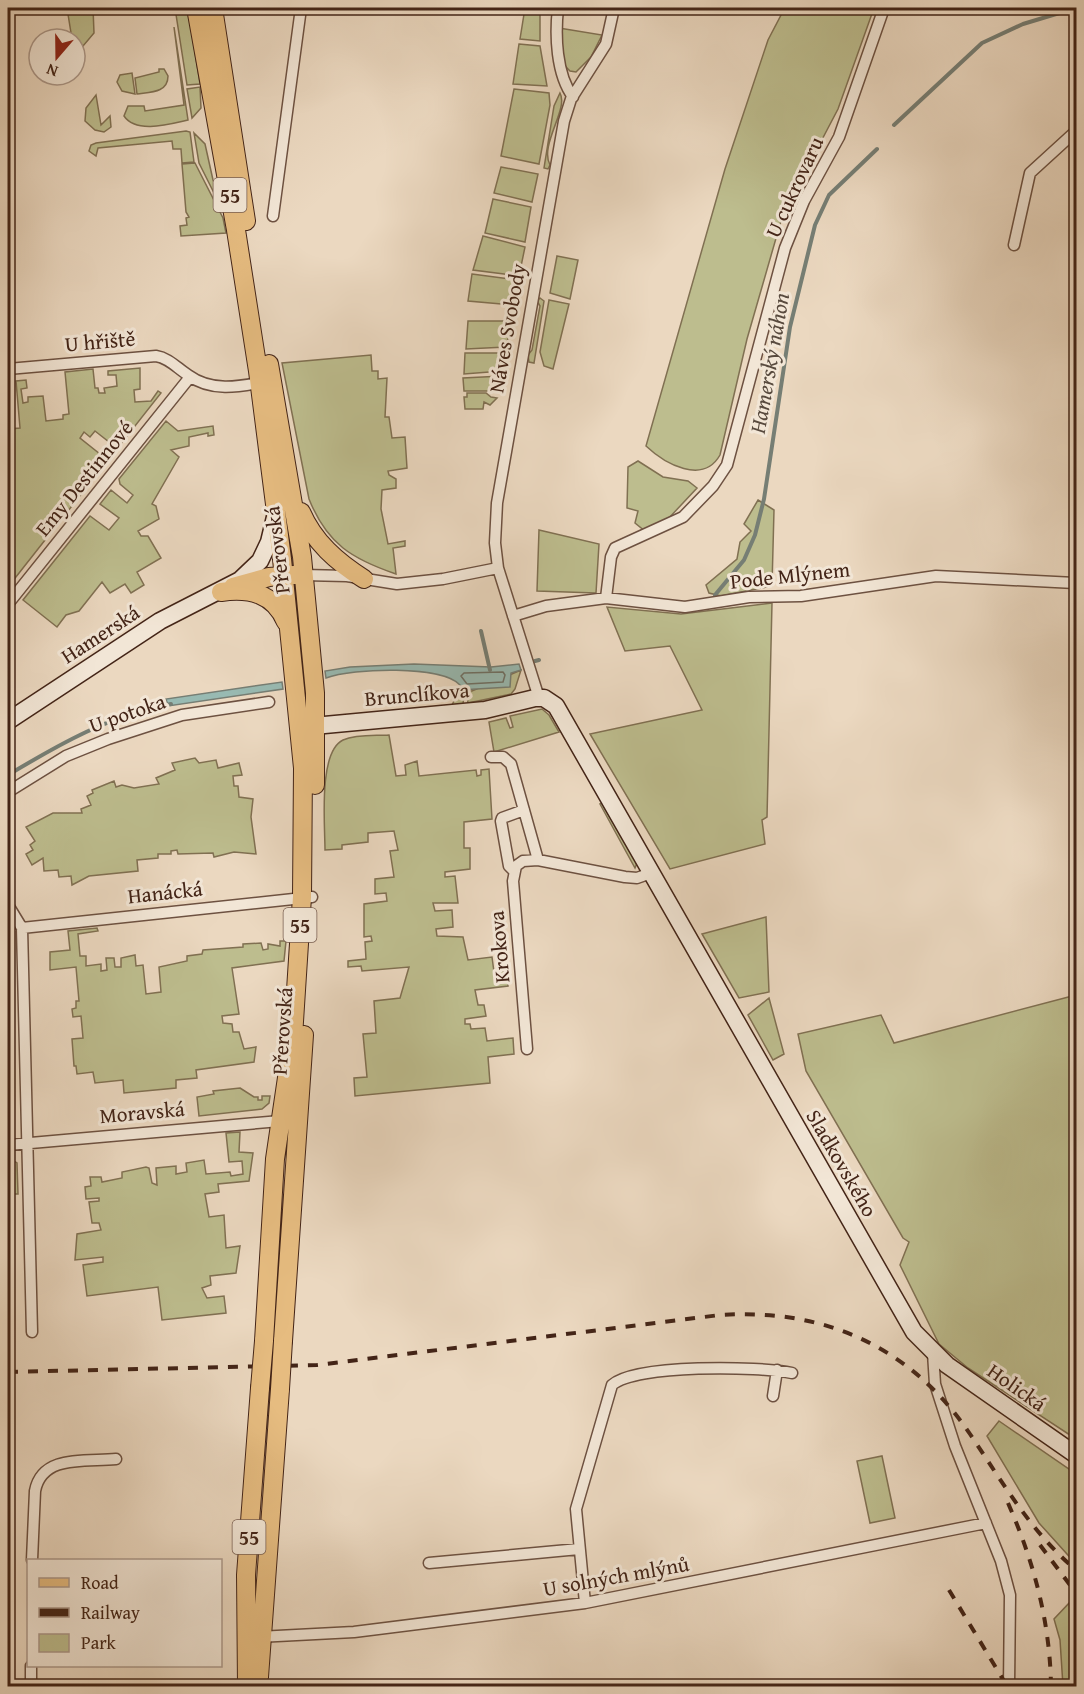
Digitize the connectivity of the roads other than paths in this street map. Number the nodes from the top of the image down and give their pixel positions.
1 (196, 8) edge
2 (213, 8) edge
3 (301, 8) edge
4 (558, 8) edge
5 (614, 8) edge
6 (884, 8) edge
7 (573, 97) junction
8 (1077, 130) edge
9 (273, 216) dead end
10 (1014, 245) dead end
11 (8, 369) edge
12 (190, 377) junction
13 (265, 382) junction
14 (292, 490) junction
15 (276, 510) junction
16 (498, 568) junction
17 (303, 575) junction
18 (283, 576) junction
19 (364, 579) junction
20 (1075, 583) dead end
21 (220, 592) junction
22 (606, 598) junction
23 (8, 604) edge
24 (513, 616) junction
25 (290, 638) junction
26 (539, 698) junction
27 (269, 702) dead end
28 (8, 721) edge
29 (307, 727) junction
30 (491, 757) dead end
31 (8, 792) edge
32 (524, 810) junction
33 (538, 860) junction
34 (513, 870) junction
35 (651, 873) junction
36 (307, 897) junction
37 (8, 905) edge
38 (22, 928) junction
39 (527, 1049) dead end
40 (280, 1121) junction
41 (28, 1142) junction
42 (8, 1145) edge
43 (32, 1332) dead end
44 (933, 1353) junction
45 (777, 1370) junction
46 (792, 1373) dead end
47 (773, 1396) dead end
48 (1077, 1455) edge
49 (116, 1460) dead end
50 (986, 1523) junction
51 (579, 1549) junction
52 (32, 1559) edge
53 (429, 1563) dead end
54 (585, 1603) junction
55 (255, 1637) junction
56 (31, 1667) edge
57 (31, 1686) edge
58 (247, 1686) edge
59 (259, 1686) edge
60 (1009, 1686) edge

1 - 13 main road, Přerovská / 55
2 - 13 main road, Přerovská / 55
3 - 9 street
4 - 7 street
5 - 7 street, Náves Svobody
6 - 22 street, U cukrovaru
7 - 16 street, Náves Svobody
8 - 10 street
11 - 12 street, U hřiště
12 - 13 street
12 - 23 street, Emy Destinnové
13 - 14 main road, Přerovská / 55
13 - 15 main road, Přerovská / 55
14 - 17 main road, Přerovská / 55
14 - 19 main road
15 - 18 main road, Přerovská / 55
15 - 21 street, Hamerská
16 - 19 street
16 - 24 street, Náves Svobody
17 - 18 main road
17 - 19 street
17 - 29 main road, Přerovská / 55
18 - 21 main road
18 - 25 main road, Přerovská / 55
20 - 22 street, Pode Mlýnem
21 - 25 main road
21 - 28 street, Hamerská
22 - 24 street, Pode Mlýnem
24 - 26 street, Náves Svobody
25 - 29 main road, Přerovská / 55
26 - 29 street, Brunclíkova
26 - 35 street, Sladkovského
27 - 31 street, U potoka
29 - 36 main road, Přerovská / 55
30 - 32 street
32 - 33 street
32 - 34 street, Krokova
33 - 34 street
33 - 35 street
34 - 39 street, Krokova
35 - 44 street, Sladkovského
36 - 38 street, Hanácká
36 - 40 main road, Přerovská / 55
36 - 55 main road, Přerovská / 55, bridge
37 - 38 street
38 - 41 street
40 - 41 street, Moravská
40 - 55 main road, Přerovská / 55, bridge
41 - 42 street, Moravská
41 - 43 street
44 - 48 street, Holická
44 - 50 street
45 - 46 street
45 - 47 street
45 - 51 street
49 - 52 street
50 - 54 street, U solných mlýnů
50 - 60 street
51 - 53 street
51 - 54 street
54 - 55 street, U solných mlýnů
55 - 58 main road, Přerovská / 55
55 - 59 main road, Přerovská / 55
56 - 57 street

